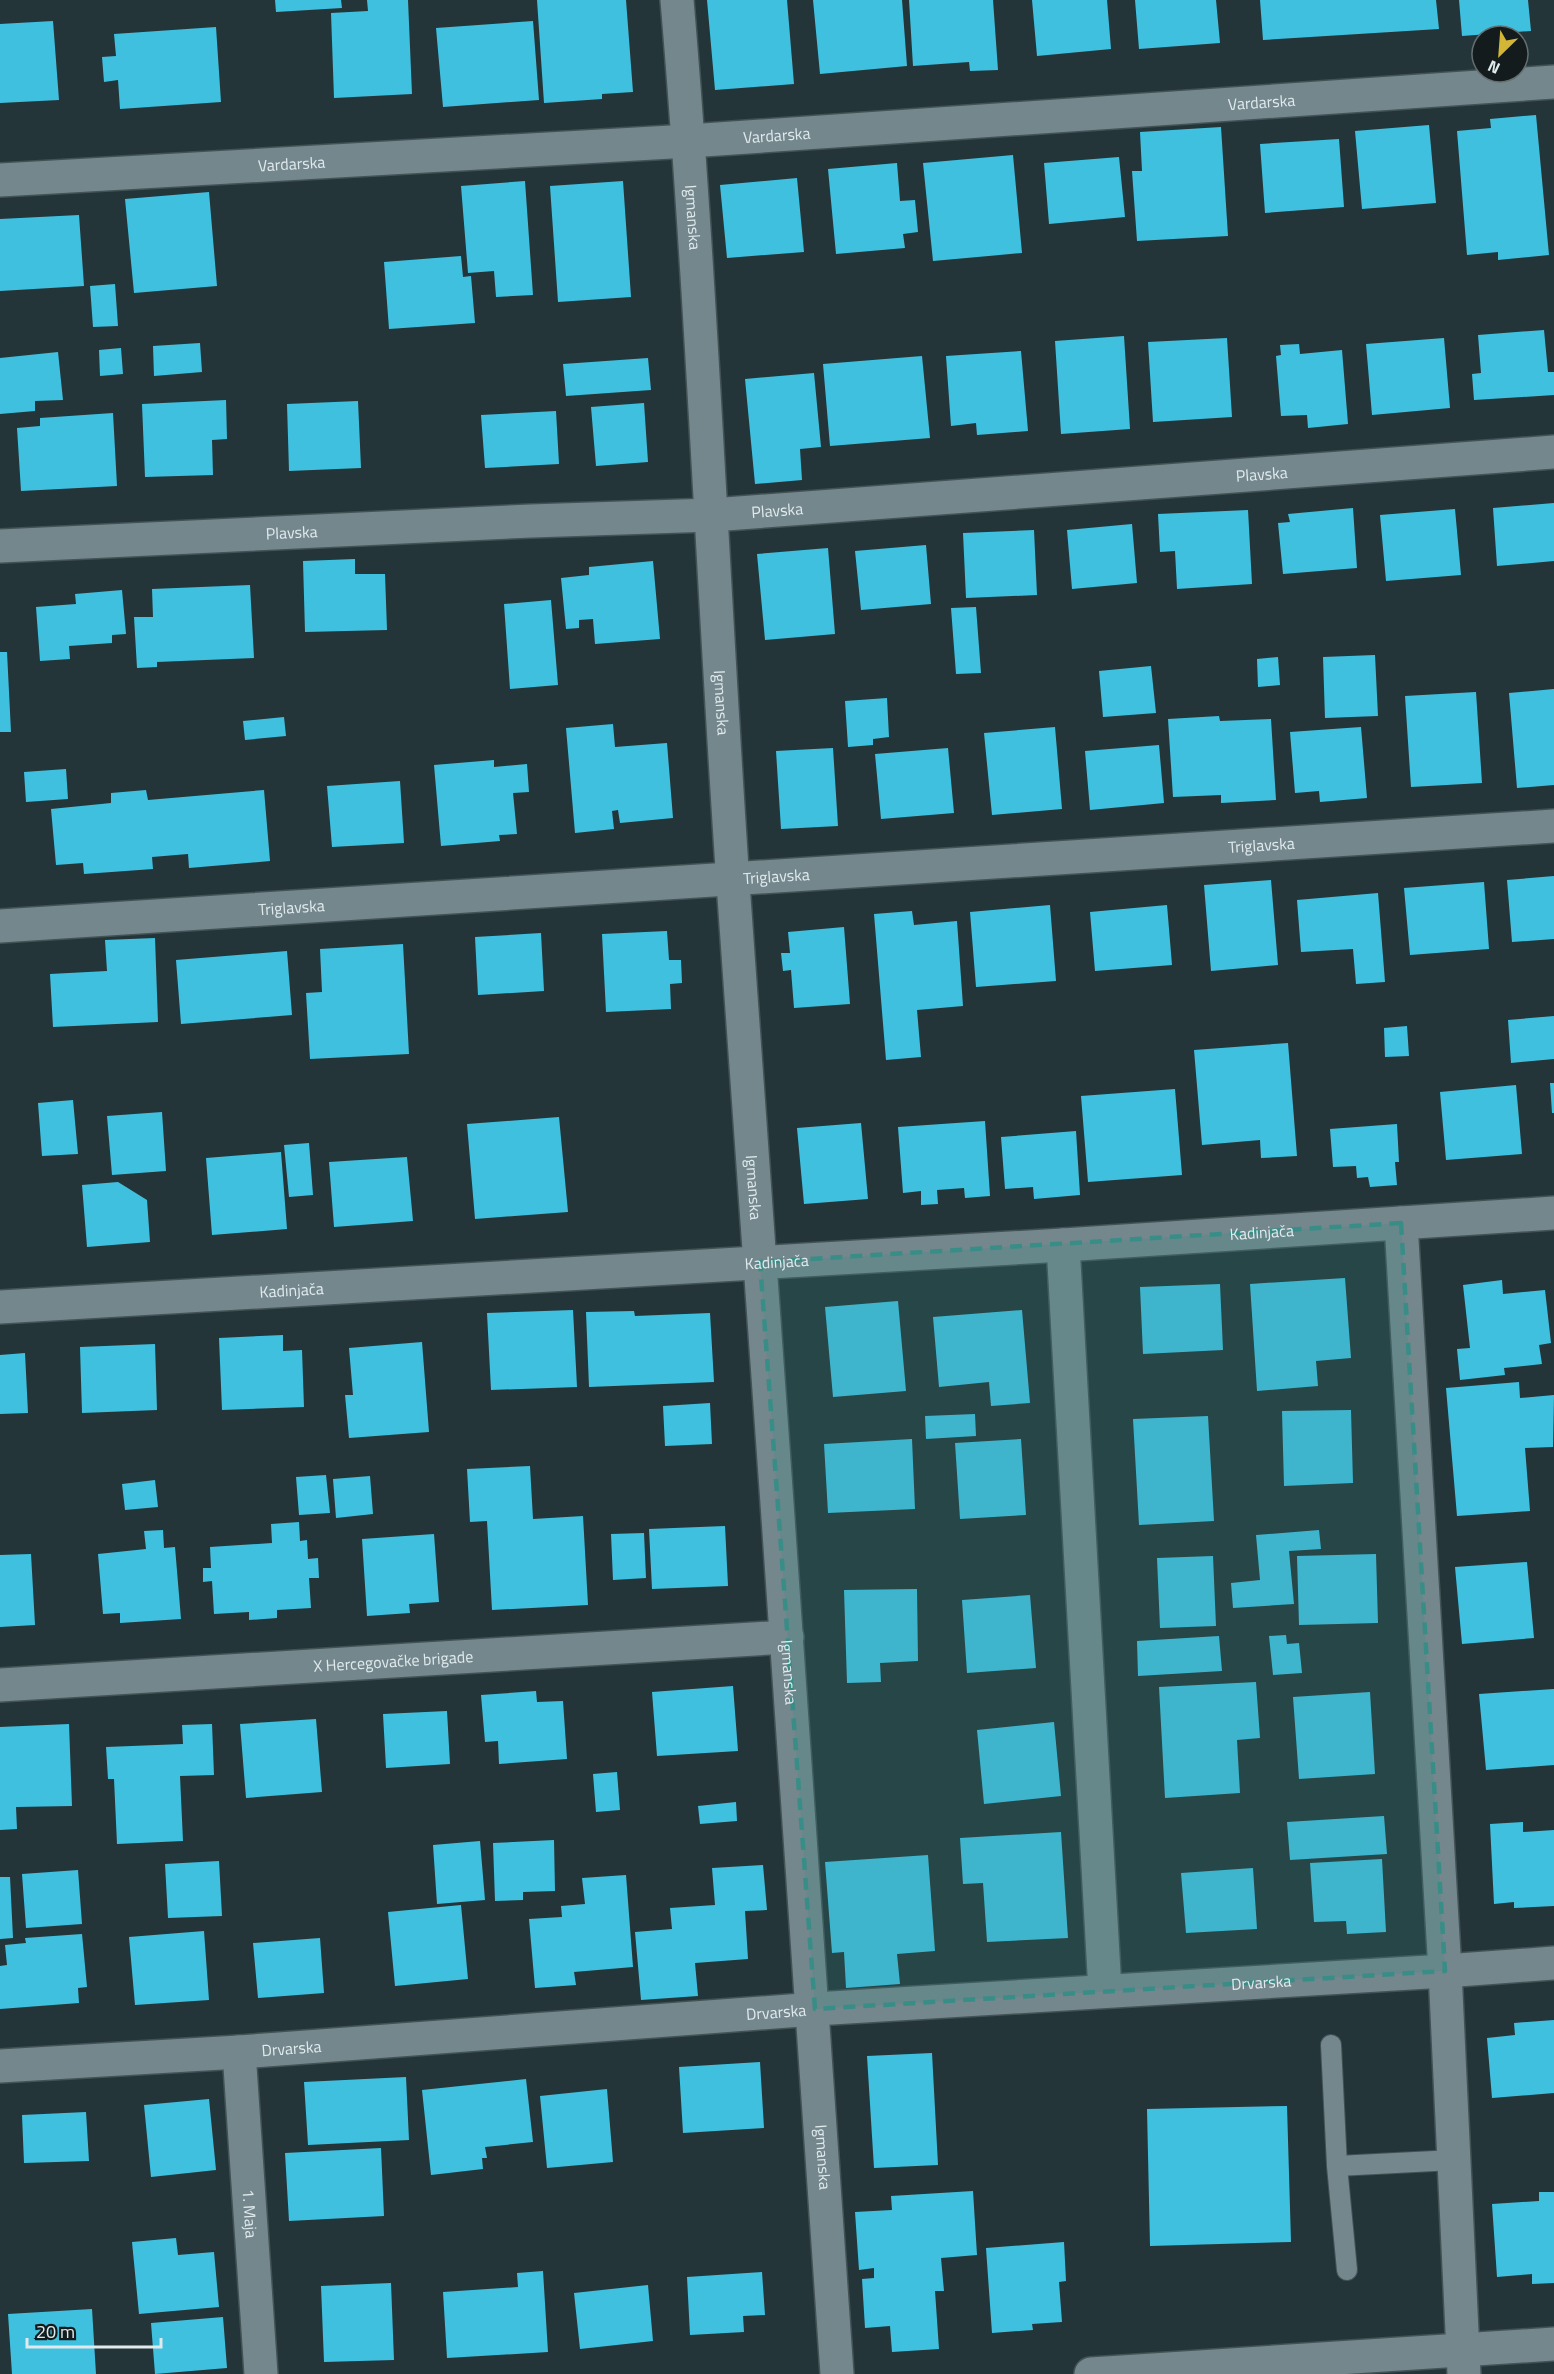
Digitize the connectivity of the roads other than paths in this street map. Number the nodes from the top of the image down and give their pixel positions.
1 (677, 0) edge
2 (1554, 82) edge
3 (689, 141) junction
4 (0, 180) edge
5 (1554, 452) edge
6 (712, 515) junction
7 (0, 546) edge
8 (1554, 826) edge
9 (732, 879) junction
10 (0, 927) edge
11 (1554, 1213) edge
12 (1401, 1223) junction
13 (1063, 1245) junction
14 (760, 1262) junction
15 (0, 1306) edge
16 (787, 1637) junction
17 (0, 1685) edge
18 (1554, 1963) edge
19 (1445, 1971) junction
20 (1105, 1991) junction
21 (815, 2009) junction
22 (1331, 2046) dead end
23 (239, 2052) junction
24 (0, 2066) edge
25 (1454, 2160) junction
26 (1337, 2166) junction
27 (1347, 2270) dead end
28 (1554, 2344) edge
29 (1463, 2362) edge
30 (261, 2374) edge
31 (837, 2374) edge
32 (1091, 2374) edge

1 - 3 street, Igmanska
2 - 3 street, Vardarska
3 - 4 street, Vardarska
3 - 6 street, Igmanska
5 - 6 street, Plavska
6 - 7 street, Plavska
6 - 9 street, Igmanska
8 - 9 street, Triglavska
9 - 10 street, Triglavska
9 - 14 street, Igmanska
11 - 12 street, Kadinjača
12 - 13 street, Kadinjača
12 - 19 street
13 - 14 street, Kadinjača
13 - 20 street
14 - 15 street, Kadinjača
14 - 16 street, Igmanska
16 - 17 street, X Hercegovačke brigade
16 - 21 street, Igmanska
18 - 19 street, Drvarska
19 - 20 street, Drvarska
19 - 25 street
20 - 21 street, Drvarska
21 - 23 street, Drvarska
21 - 31 street, Igmanska
22 - 26 lane
23 - 24 street, Drvarska
23 - 30 street, 1. Maja
25 - 26 lane
25 - 29 street
26 - 27 lane
28 - 29 street
29 - 32 street

